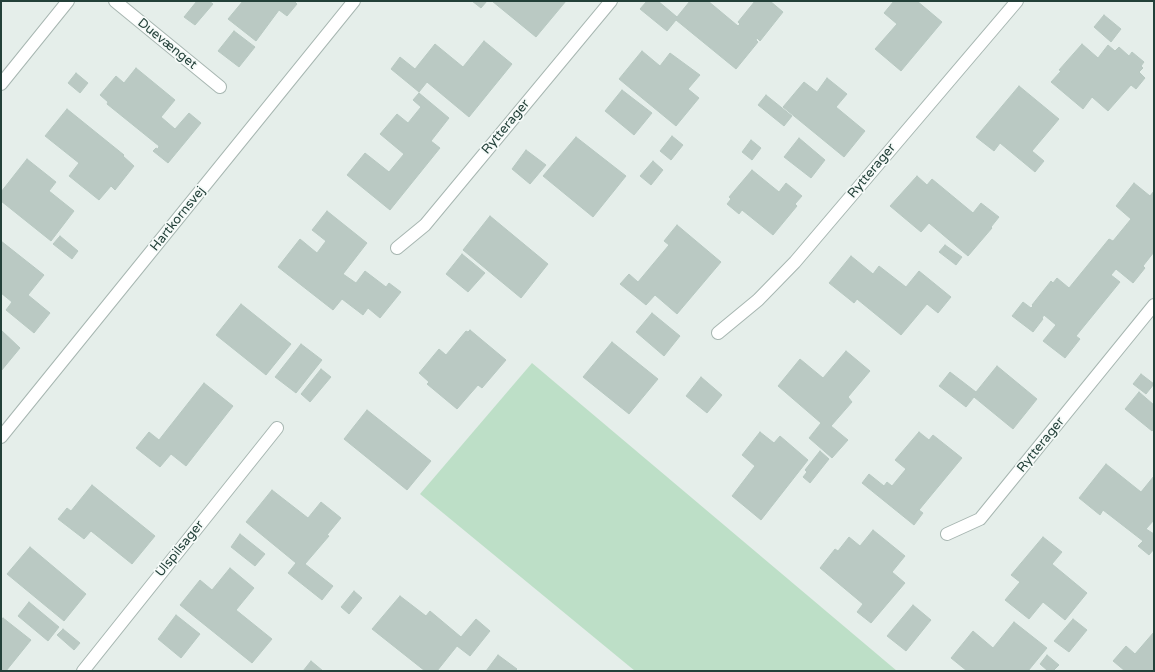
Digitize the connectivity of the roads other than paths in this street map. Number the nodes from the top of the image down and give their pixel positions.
1 (68, 1) edge
2 (115, 1) edge
3 (354, 1) edge
4 (611, 1) edge
5 (1017, 1) edge
6 (1, 84) edge
7 (220, 86) dead end
8 (397, 248) dead end
9 (1154, 305) edge
10 (718, 333) dead end
11 (277, 428) dead end
12 (1, 437) edge
13 (947, 534) dead end
14 (83, 671) edge

1 - 6 street
2 - 7 street, Duevænget
3 - 12 street, Hartkornsvej
4 - 8 street, Rytterager
5 - 10 street, Rytterager
9 - 13 street, Rytterager
11 - 14 street, Ulspilsager

